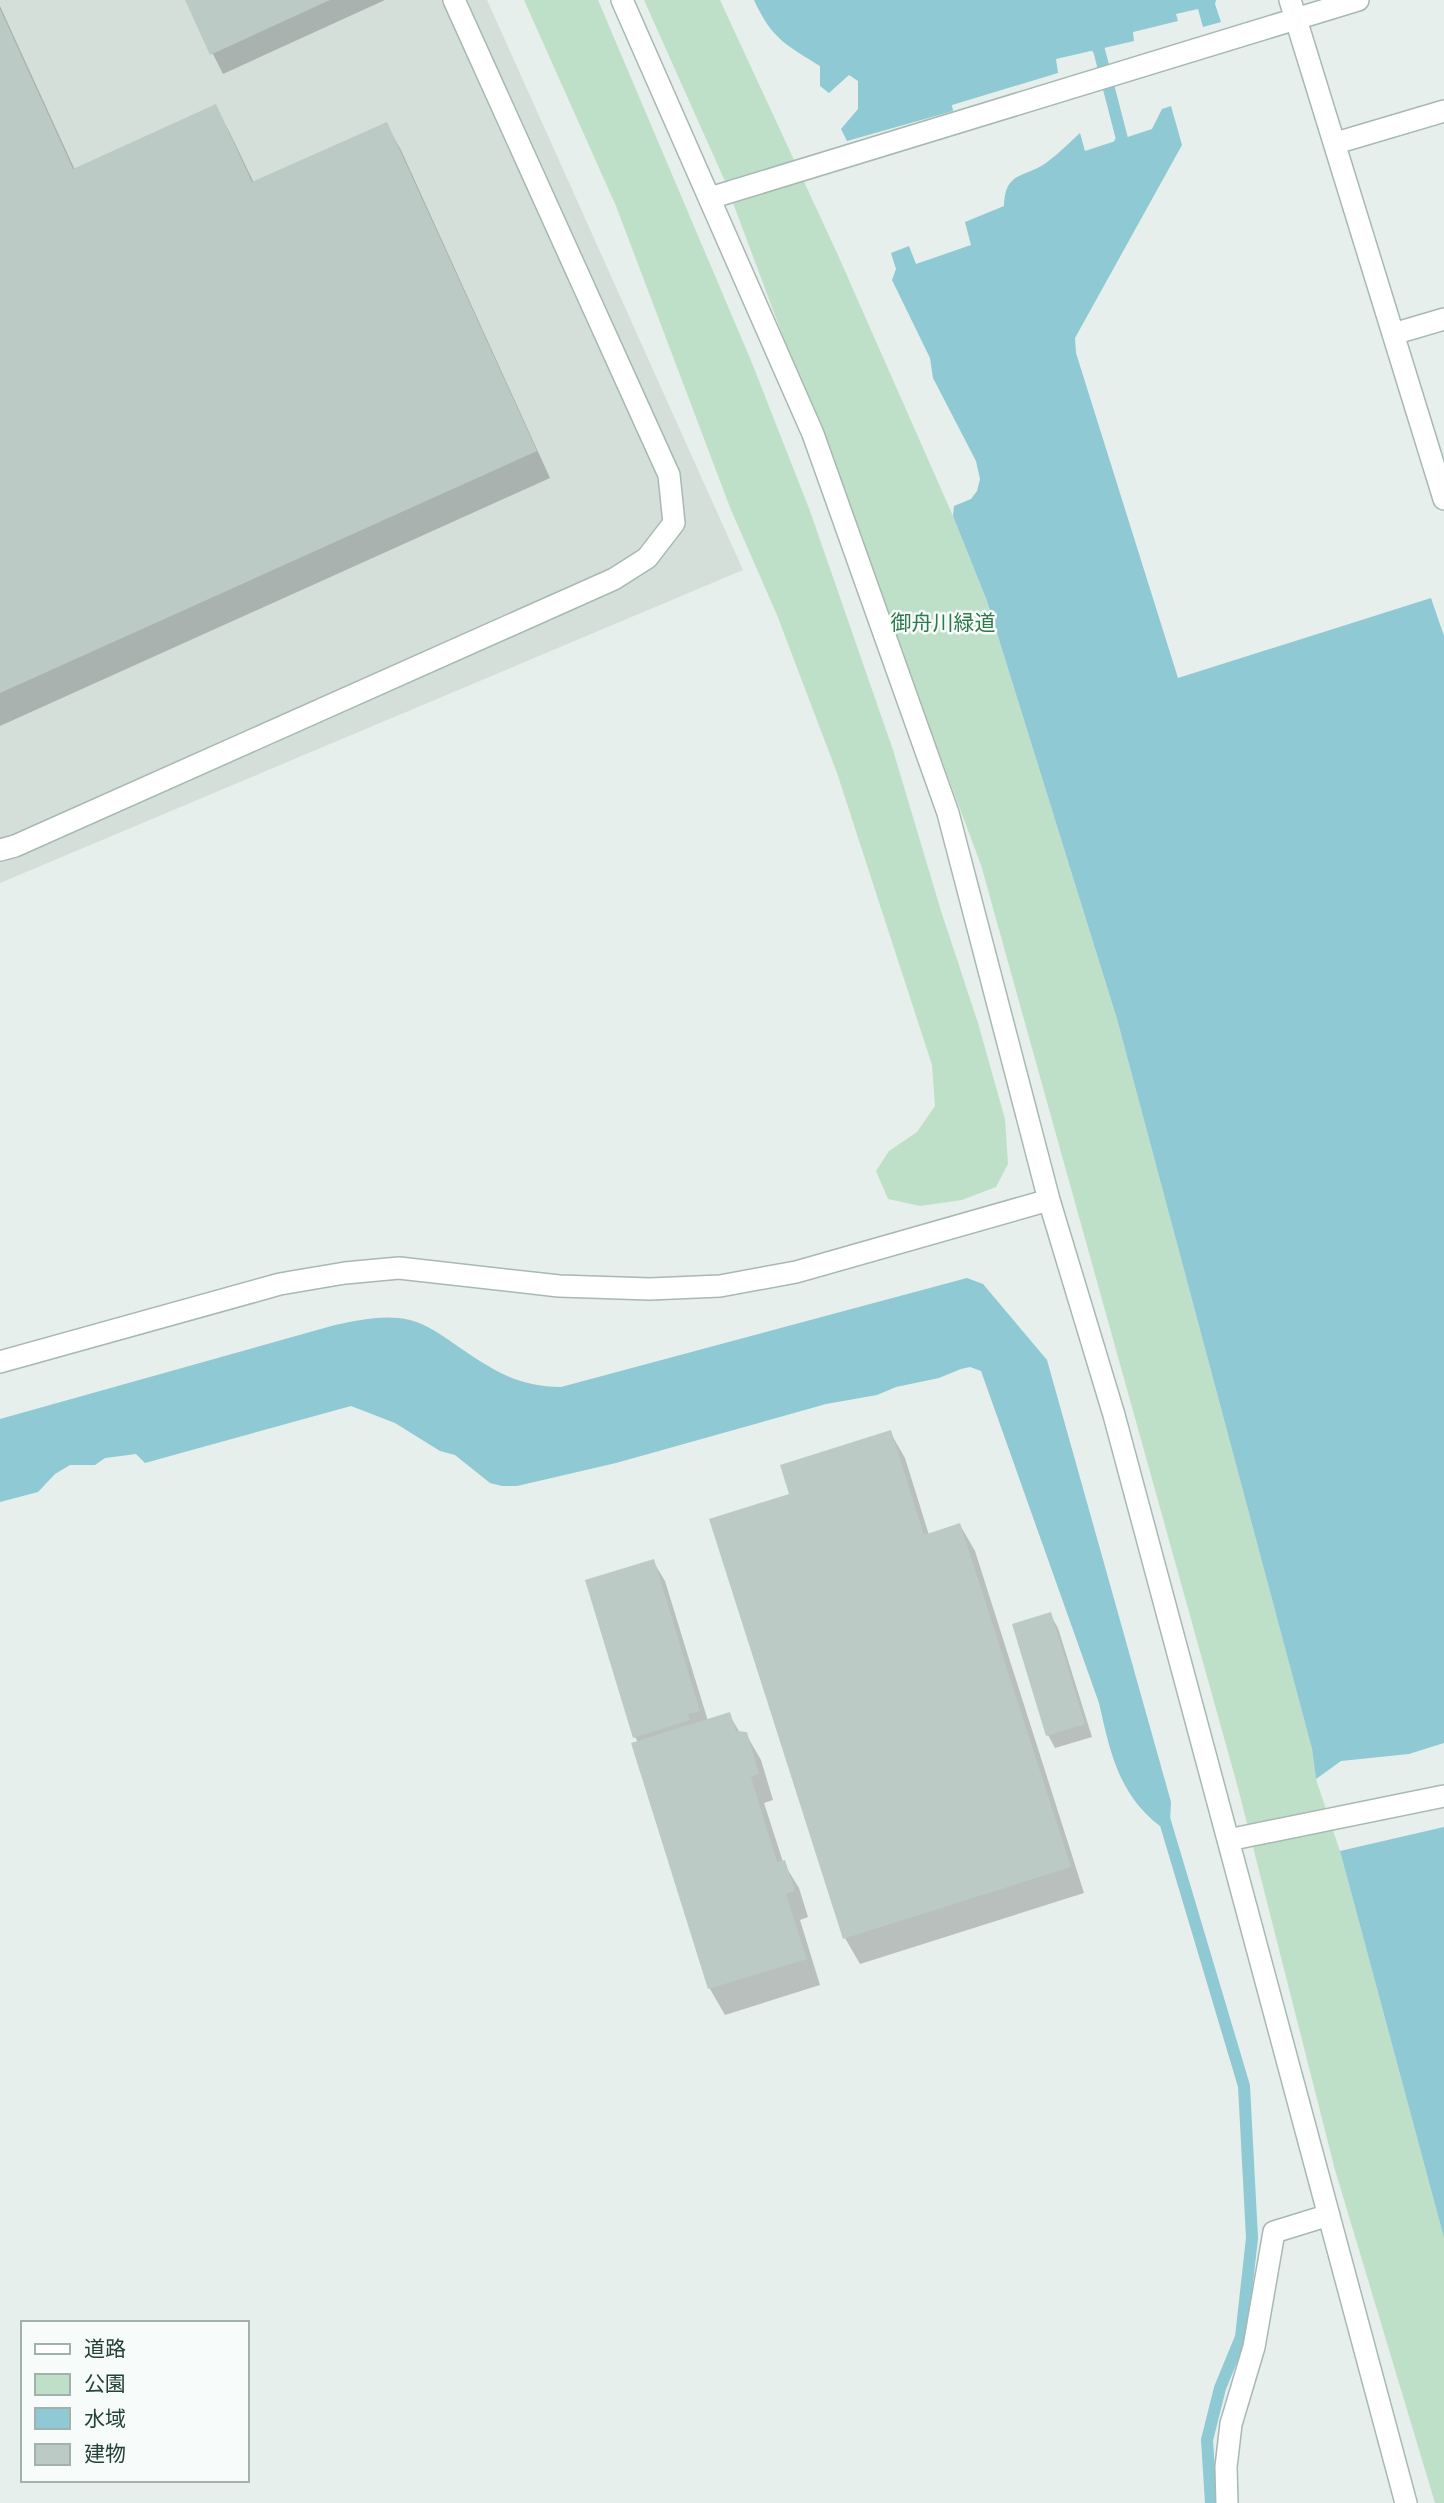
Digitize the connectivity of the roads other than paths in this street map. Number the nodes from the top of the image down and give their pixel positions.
1 (454, 0) edge
2 (622, 0) edge
3 (1358, 0) edge
4 (1294, 9) edge
5 (1444, 111) edge
6 (1335, 143) junction
7 (710, 198) junction
8 (1444, 319) edge
9 (1393, 334) junction
10 (1444, 499) edge
11 (0, 850) edge
12 (1049, 1200) junction
13 (0, 1362) edge
14 (1444, 1796) edge
15 (1228, 1840) junction
16 (1329, 2215) junction
17 (1227, 2503) edge
18 (1406, 2503) edge

1 - 11 street
2 - 7 street
3 - 4 street
4 - 6 street
4 - 7 street
5 - 6 street
6 - 9 street
7 - 12 street
8 - 9 street
9 - 10 street
12 - 13 street
12 - 15 street
14 - 15 street
15 - 16 street
16 - 17 street
16 - 18 street

